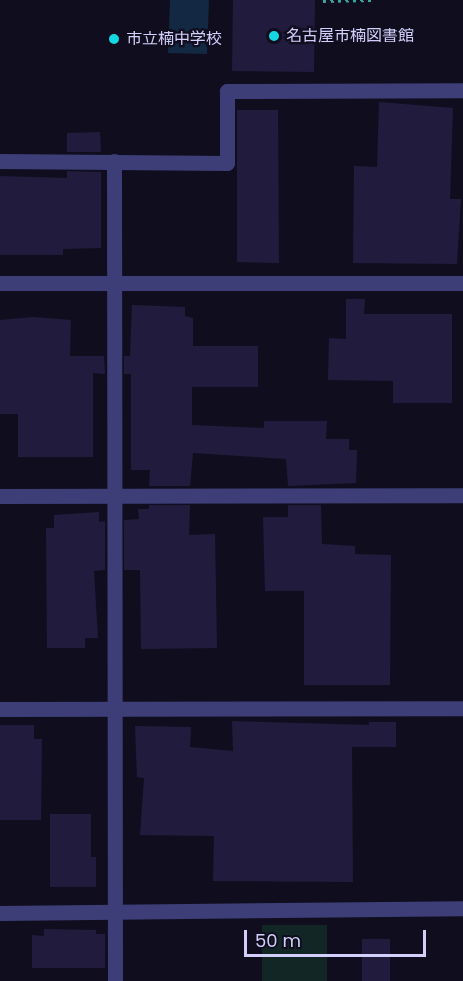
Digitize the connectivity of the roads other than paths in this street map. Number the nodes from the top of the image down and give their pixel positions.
1 (463, 90) edge
2 (0, 161) edge
3 (114, 161) junction
4 (112, 282) junction
5 (0, 283) edge
6 (463, 283) edge
7 (116, 495) junction
8 (463, 495) edge
9 (0, 496) edge
10 (463, 708) edge
11 (0, 709) edge
12 (115, 709) junction
13 (463, 908) edge
14 (0, 913) edge
15 (115, 914) junction
16 (115, 981) edge

1 - 3 street
2 - 3 street
3 - 4 street
4 - 5 street
4 - 6 street
4 - 7 street
7 - 8 street
7 - 9 street
7 - 12 street
10 - 12 street
11 - 12 street
12 - 15 street
13 - 15 street
14 - 15 street
15 - 16 street

